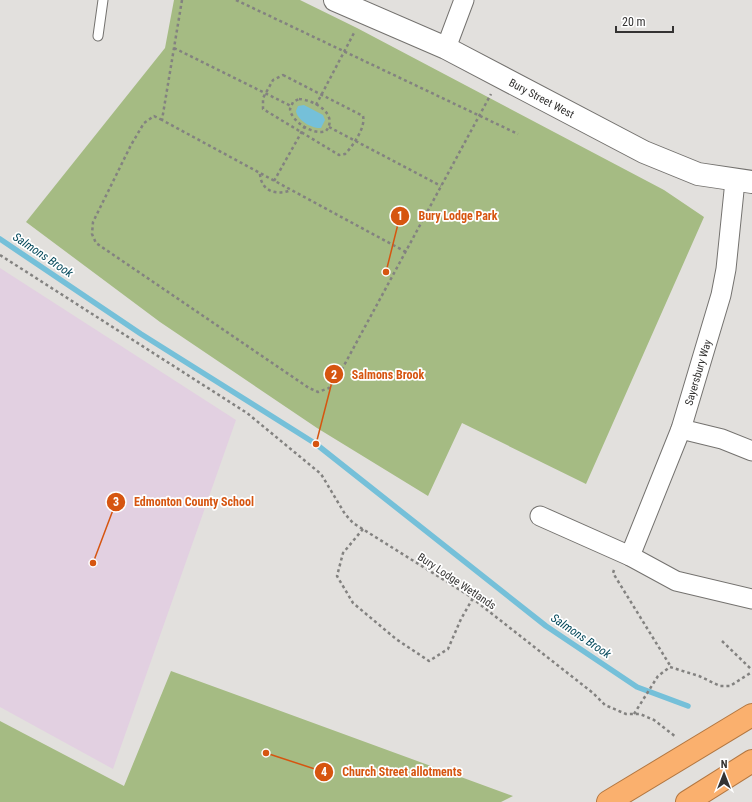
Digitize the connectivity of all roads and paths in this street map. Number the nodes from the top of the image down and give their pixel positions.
1 (104, 0) edge
2 (182, 0) edge
3 (236, 0) edge
4 (335, 0) edge
5 (464, 0) edge
6 (363, 12) junction
7 (98, 36) dead end
8 (174, 48) junction
9 (446, 48) junction
10 (344, 51) junction
11 (500, 76) junction
12 (267, 93) junction
13 (321, 95) junction
14 (316, 105) junction
15 (291, 106) junction
16 (479, 116) junction
17 (162, 120) junction
18 (305, 126) junction
19 (329, 127) junction
20 (301, 132) junction
21 (518, 134) dead end
22 (354, 141) junction
23 (260, 174) junction
24 (274, 180) junction
25 (744, 181) edge
26 (441, 186) junction
27 (291, 190) junction
28 (406, 252) junction
29 (0, 254) edge
30 (681, 429) junction
31 (752, 451) edge
32 (540, 516) dead end
33 (363, 529) junction
34 (625, 553) junction
35 (472, 598) junction
36 (752, 599) edge
37 (722, 641) dead end
38 (671, 667) junction
39 (752, 671) edge
40 (634, 714) junction
41 (752, 715) edge
42 (677, 738) dead end
43 (752, 761) edge
44 (608, 802) edge
45 (687, 802) edge

1 - 7 lane
2 - 8 path
3 - 10 path
4 - 6 street, Bury Street West
5 - 9 street
6 - 9 street, Bury Street West
6 - 10 path
8 - 12 path
8 - 17 path
9 - 11 street, Bury Street West
10 - 13 path
10 - 16 path
11 - 16 path
11 - 25 street, Bury Street West
12 - 13 path
12 - 15 path
12 - 20 path
13 - 14 path
13 - 22 path
14 - 15 path
14 - 19 path
15 - 18 path
16 - 21 path
16 - 26 path
17 - 23 path
17 - 28 path
18 - 19 path
18 - 20 path
19 - 22 path
20 - 22 path
20 - 24 path
22 - 26 path
23 - 24 path
23 - 27 path
24 - 27 path
25 - 30 street, Sayersbury Way
26 - 28 path
27 - 28 path
29 - 33 path, Bury Lodge Wetlands
30 - 31 street
30 - 34 street, Sayersbury Way
32 - 34 street
33 - 35 path, Bury Lodge Wetlands
33 - 35 path
34 - 36 street
34 - 38 path
35 - 40 path, Bury Lodge Wetlands
37 - 39 path
38 - 39 path
38 - 40 path
40 - 42 path, Bury Lodge Wetlands
41 - 44 highway
43 - 45 highway

